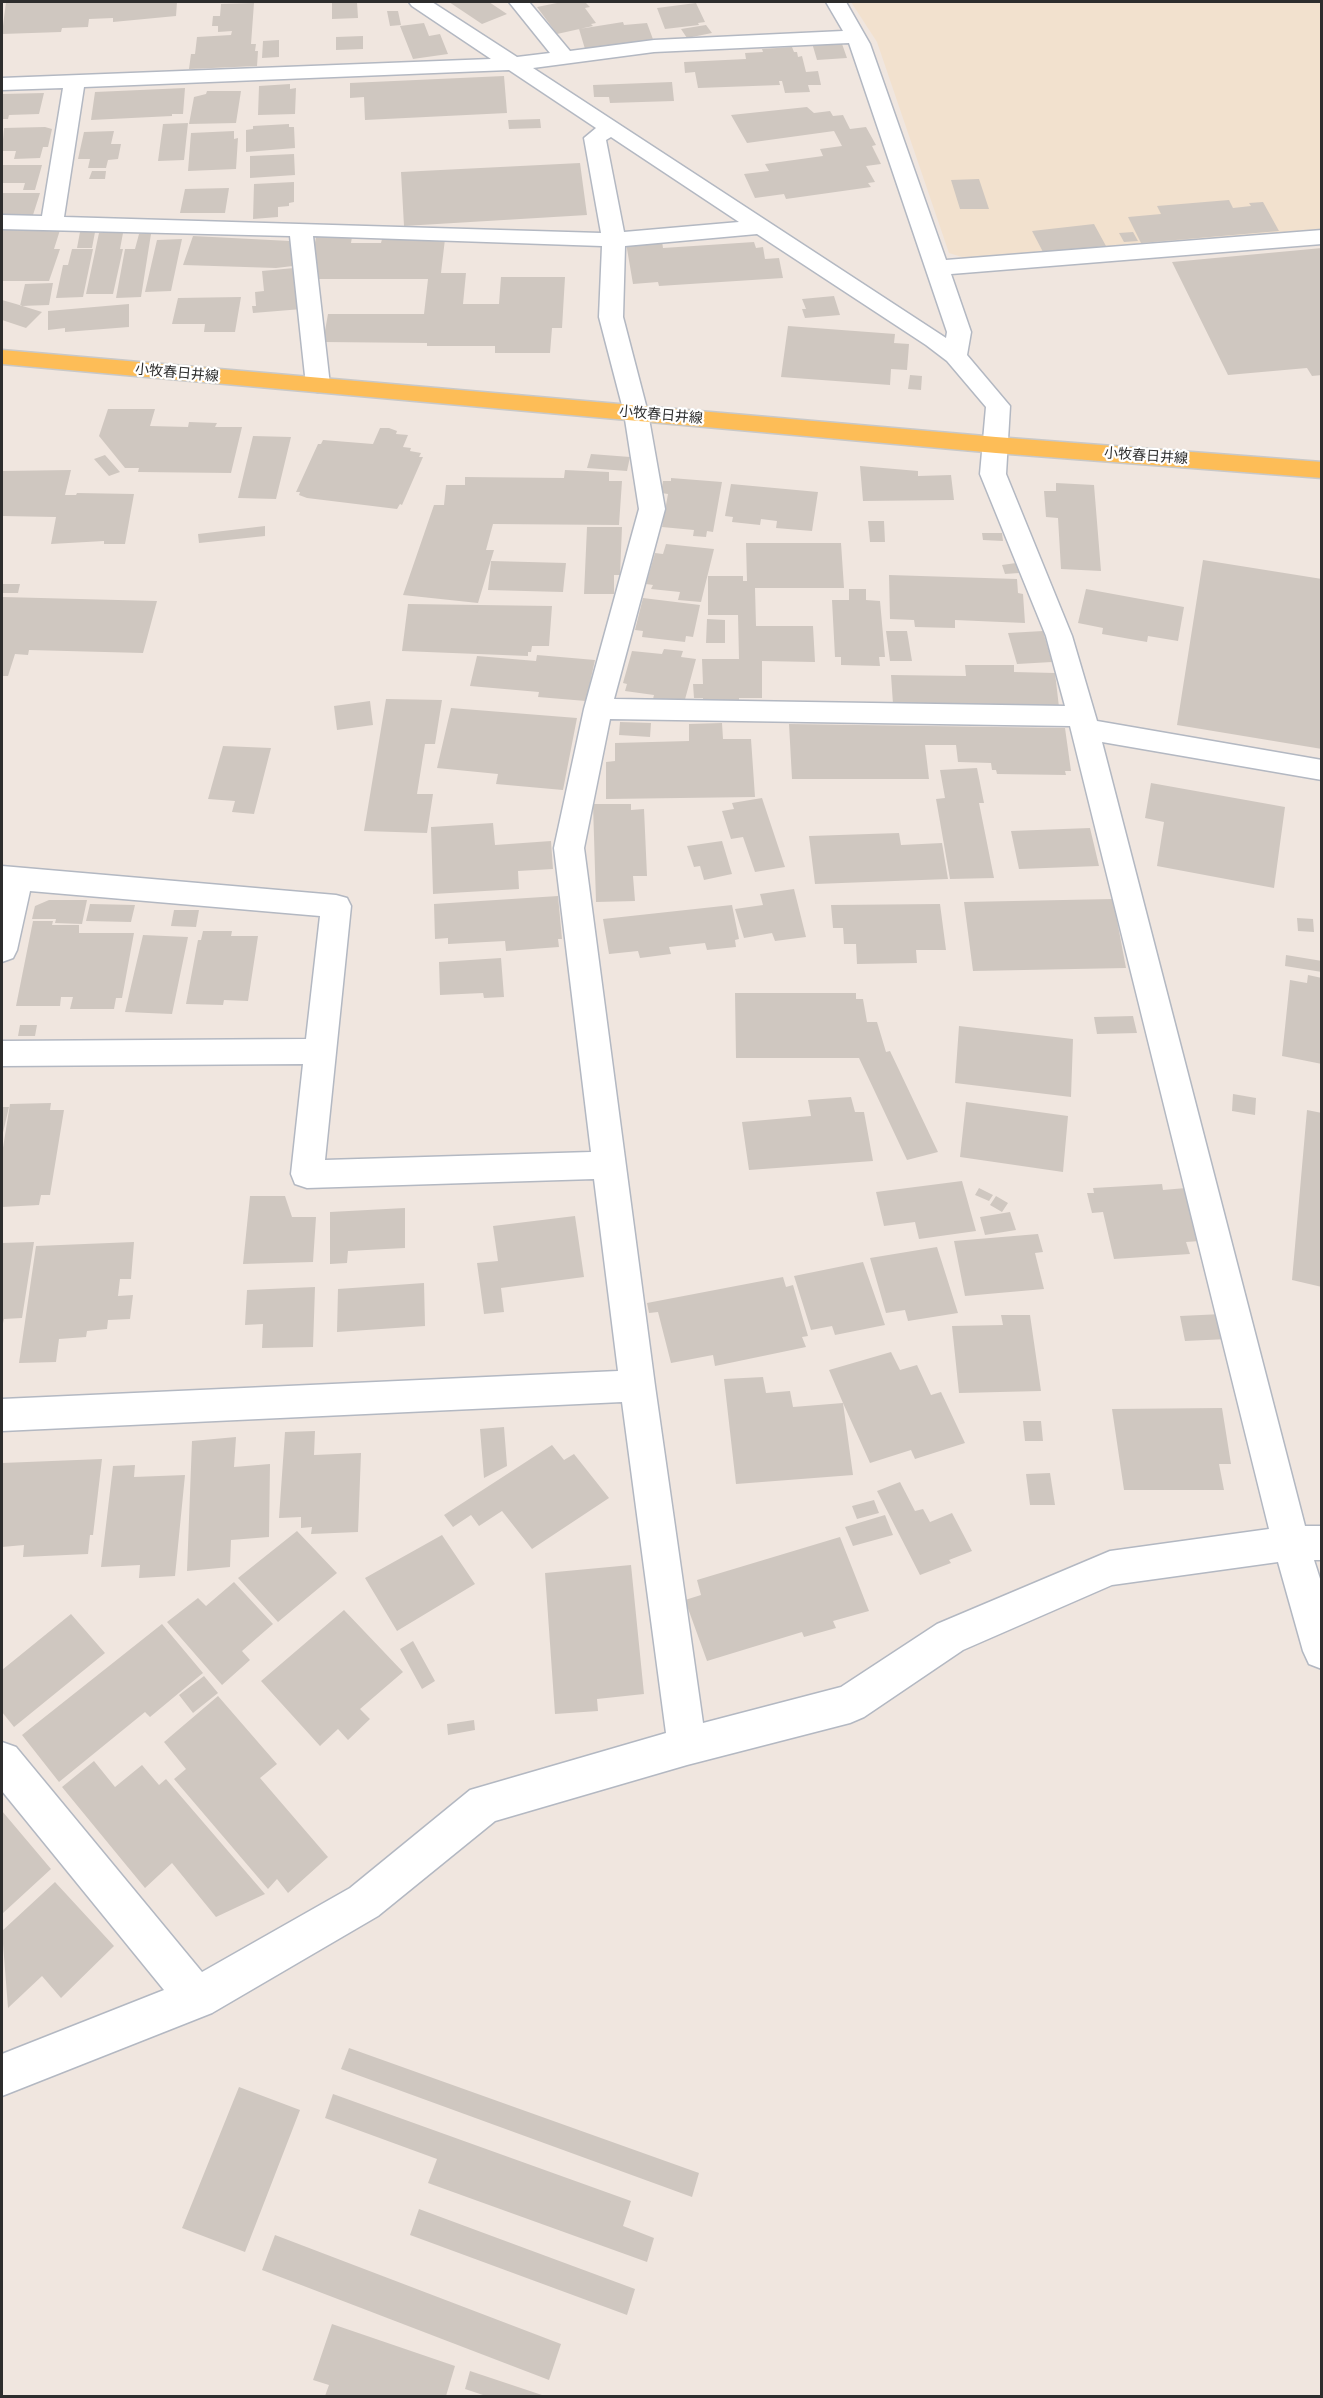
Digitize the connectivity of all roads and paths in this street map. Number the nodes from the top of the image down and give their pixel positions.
1 (419, 2) edge
2 (519, 2) edge
3 (836, 2) edge
4 (856, 37) junction
5 (564, 57) junction
6 (514, 64) junction
7 (74, 83) junction
8 (2, 84) edge
9 (611, 129) junction
10 (2, 222) edge
11 (52, 223) junction
12 (759, 227) junction
13 (301, 229) junction
14 (1322, 237) edge
15 (614, 240) junction
16 (938, 268) junction
17 (955, 356) junction
18 (2, 357) edge
19 (318, 385) junction
20 (636, 413) junction
21 (996, 445) junction
22 (1322, 470) edge
23 (598, 709) junction
24 (1083, 722) junction
25 (1322, 770) edge
26 (10, 878) edge
27 (2, 950) edge
28 (320, 1051) junction
29 (2, 1054) edge
30 (609, 1165) junction
31 (637, 1386) junction
32 (2, 1415) edge
33 (1306, 1543) edge
34 (1322, 1652) edge
35 (687, 1746) junction
36 (2, 1761) edge
37 (197, 1998) junction
38 (2, 2075) edge

1 - 6 street
2 - 5 street
3 - 4 street
4 - 5 street
4 - 16 street
5 - 6 street
6 - 7 street
6 - 9 street
7 - 8 street
7 - 11 street
9 - 12 street
9 - 15 street
10 - 11 street
11 - 13 street
12 - 15 street
12 - 17 street
13 - 15 street
13 - 19 street
14 - 16 street
15 - 20 street
16 - 17 street
17 - 21 street
18 - 19 main road, 小牧春日井線
19 - 20 main road, 小牧春日井線
20 - 21 main road, 小牧春日井線
20 - 23 street
21 - 22 main road, 小牧春日井線
21 - 24 street
23 - 24 street
23 - 30 street
24 - 25 street
24 - 33 street
26 - 27 street
26 - 28 street
28 - 29 street
28 - 30 street
30 - 31 street
31 - 32 street
31 - 35 street
33 - 34 street
33 - 35 street
35 - 37 street
36 - 37 street
37 - 38 street

